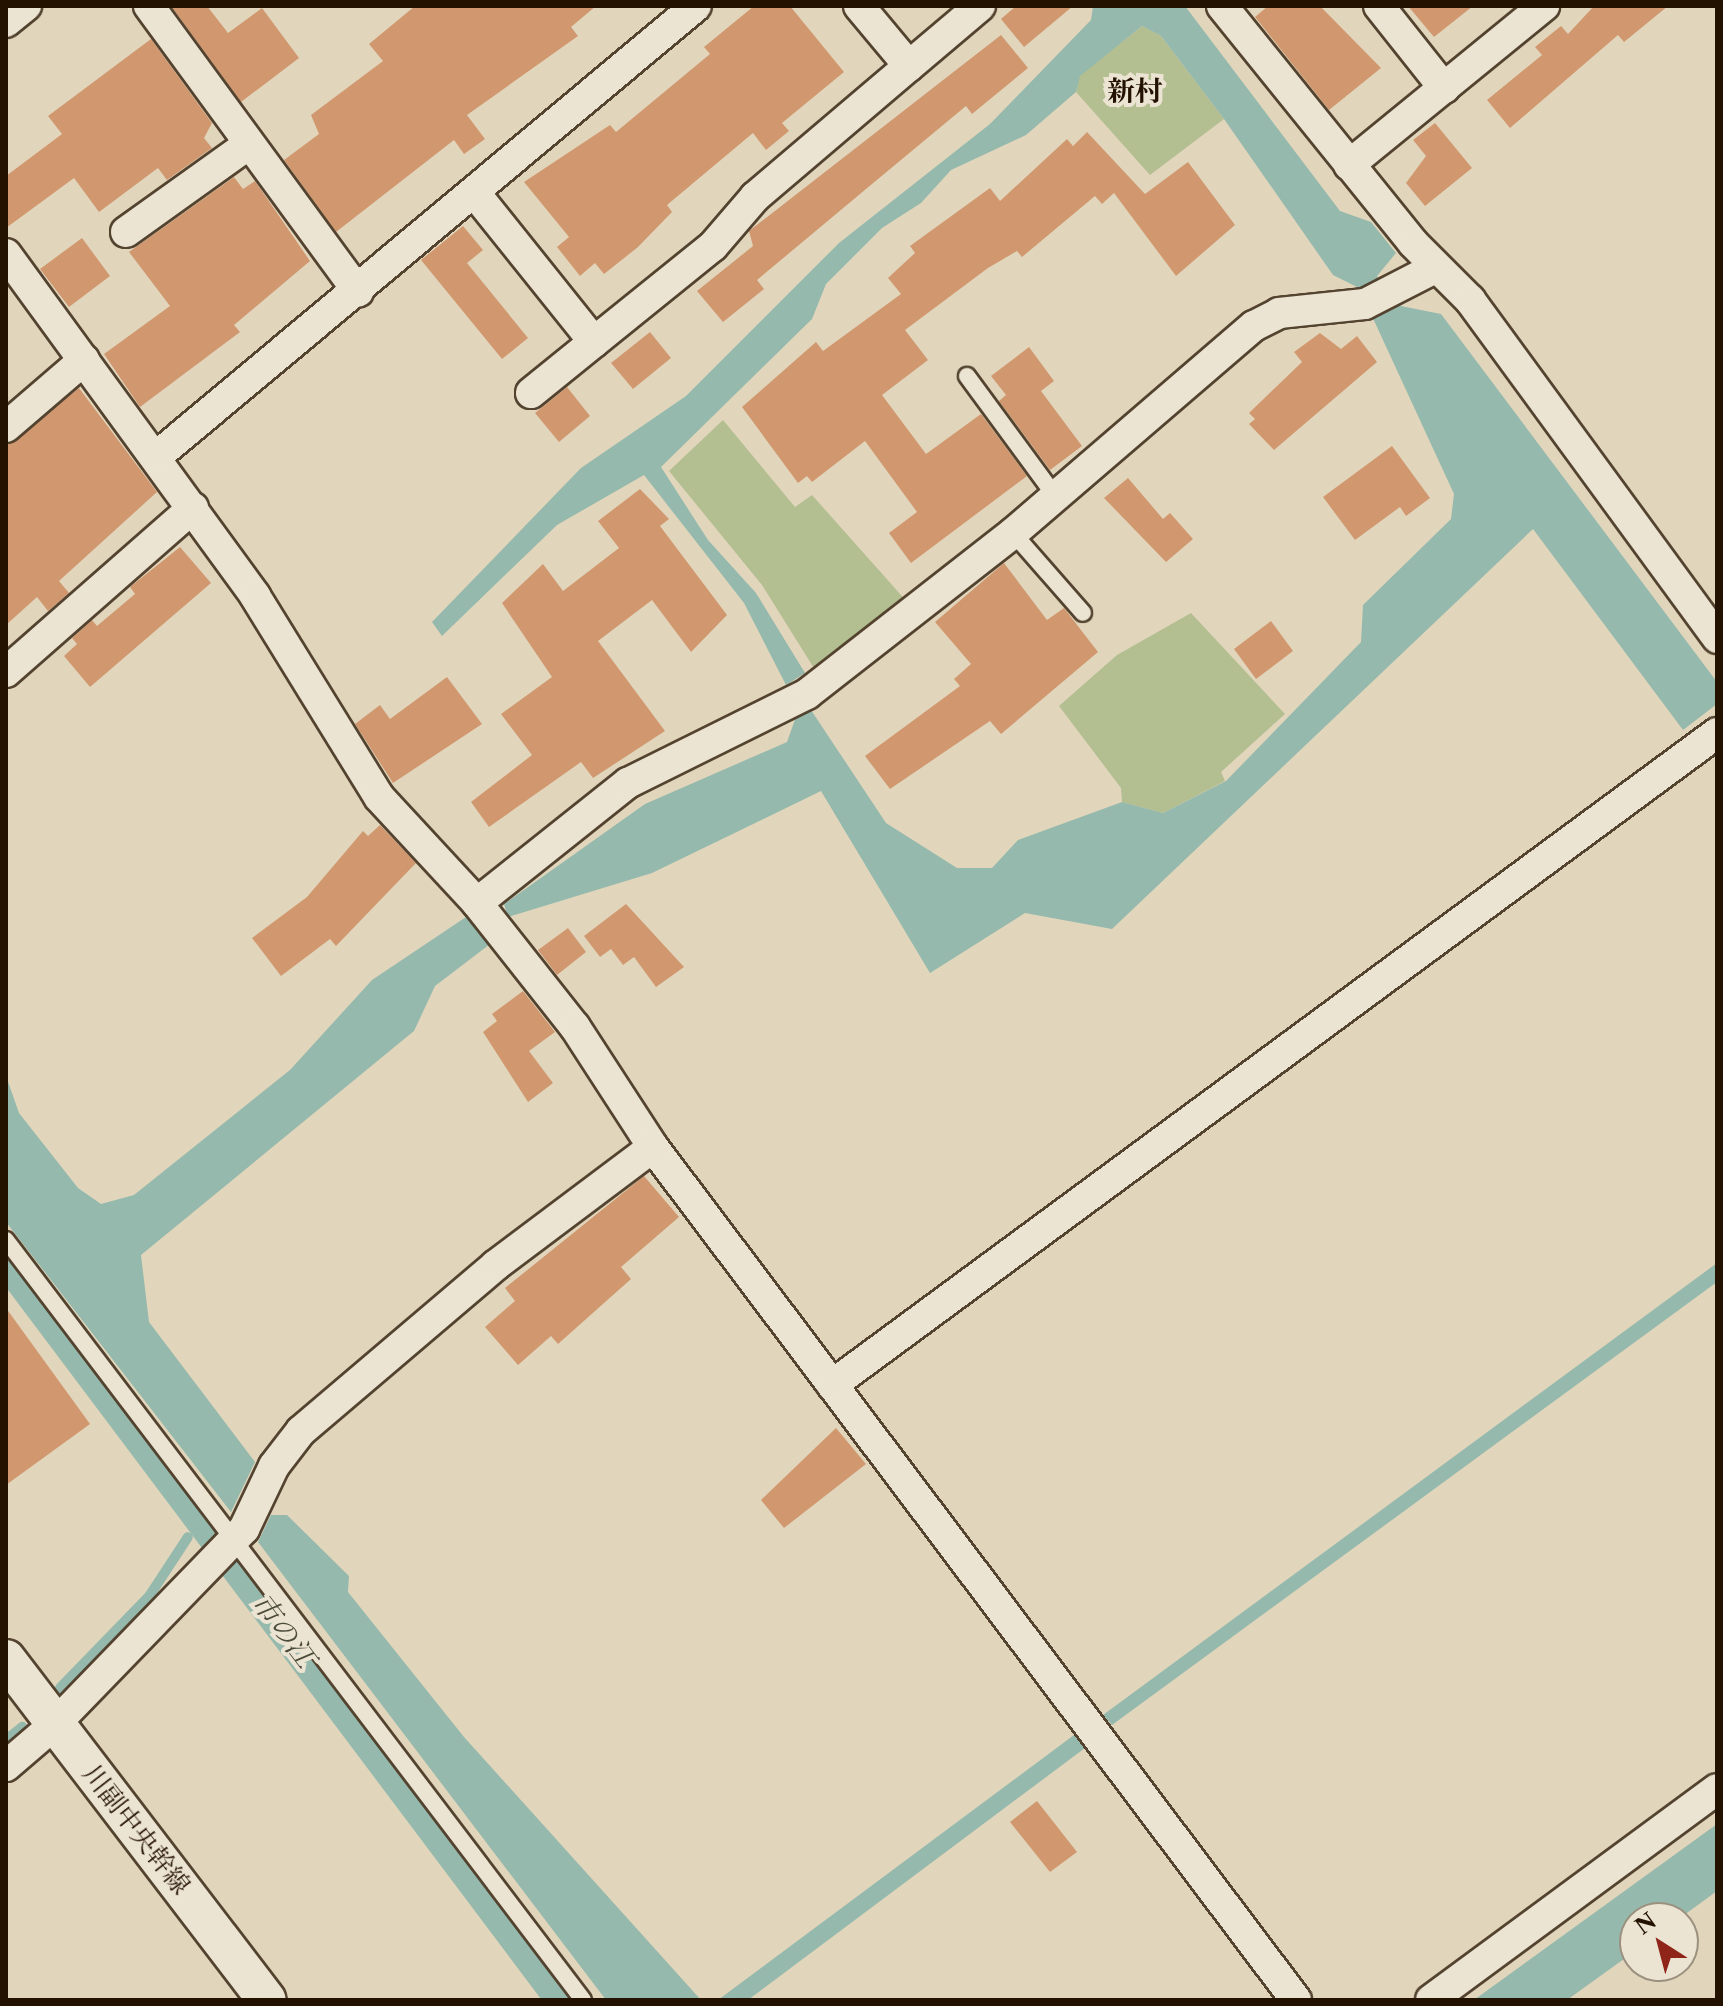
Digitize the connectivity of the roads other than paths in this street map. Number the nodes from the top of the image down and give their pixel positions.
1 (26, 6) edge
2 (149, 6) edge
3 (696, 6) edge
4 (859, 6) edge
5 (980, 6) edge
6 (1379, 6) edge
7 (1544, 6) edge
8 (1226, 8) edge
9 (6, 22) edge
10 (909, 66) junction
11 (1444, 88) junction
12 (249, 144) junction
13 (1349, 165) junction
14 (474, 192) junction
15 (126, 232) dead end
16 (6, 254) edge
17 (1435, 268) junction
18 (358, 292) junction
19 (594, 342) junction
20 (84, 360) junction
21 (967, 376) dead end
22 (531, 393) dead end
23 (6, 427) edge
24 (157, 456) junction
25 (1056, 497) junction
26 (193, 508) junction
27 (1013, 533) junction
28 (1083, 613) dead end
29 (1717, 638) edge
30 (6, 672) edge
31 (1717, 733) edge
32 (486, 914) junction
33 (653, 1147) junction
34 (6, 1240) edge
35 (832, 1385) junction
36 (245, 1525) junction
37 (6, 1659) edge
38 (55, 1724) junction
39 (6, 1766) edge
40 (1717, 1789) edge
41 (267, 2000) edge
42 (583, 2000) edge
43 (1296, 2000) edge
44 (1431, 2000) edge

1 - 9 street
2 - 12 street
3 - 14 street
4 - 10 street
5 - 10 street
6 - 11 street
7 - 11 street
8 - 13 street
10 - 19 street
11 - 13 street
12 - 15 street
12 - 18 street
13 - 17 street
14 - 18 street
14 - 19 street
16 - 20 street
17 - 25 street
17 - 29 street
18 - 24 street
19 - 22 street
20 - 23 street
20 - 24 street
21 - 25 lane
24 - 26 street
25 - 27 street
26 - 30 street
26 - 32 street
27 - 28 lane
27 - 32 street
31 - 35 street
32 - 33 street
33 - 35 street
33 - 36 street
34 - 36 lane
35 - 43 street
36 - 38 street
36 - 42 lane
37 - 38 street, 川副中央幹線
38 - 39 street
38 - 41 street, 川副中央幹線
40 - 44 street

